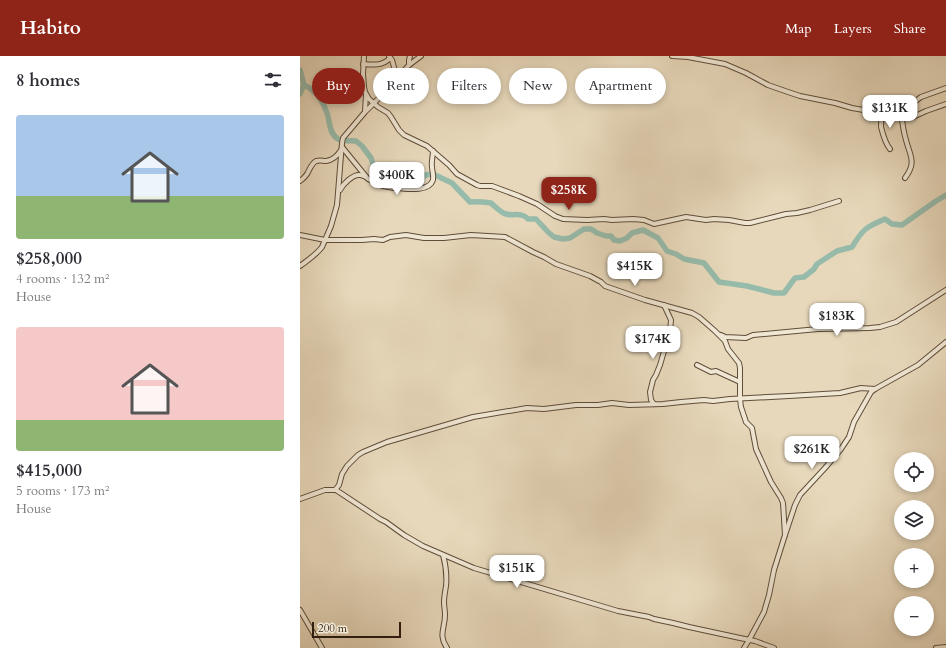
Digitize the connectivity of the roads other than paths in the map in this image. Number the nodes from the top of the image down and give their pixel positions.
1 (364, 56) edge
2 (410, 56) edge
3 (421, 56) edge
4 (672, 56) edge
5 (389, 57) edge
6 (363, 64) junction
7 (409, 65) junction
8 (394, 68) edge
9 (406, 68) edge
10 (946, 88) edge
11 (366, 95) junction
12 (373, 102) edge
13 (373, 104) edge
14 (375, 104) edge
15 (946, 104) edge
16 (365, 112) junction
17 (901, 112) junction
18 (881, 113) junction
19 (902, 118) junction
20 (342, 146) junction
21 (890, 150) dead end
22 (433, 151) junction
23 (368, 178) junction
24 (905, 178) dead end
25 (300, 181) edge
26 (338, 192) junction
27 (839, 201) dead end
28 (300, 235) edge
29 (325, 240) junction
30 (300, 266) edge
31 (946, 290) edge
32 (664, 305) junction
33 (719, 334) junction
34 (946, 342) edge
35 (697, 365) dead end
36 (740, 382) junction
37 (875, 389) junction
38 (740, 399) junction
39 (654, 404) junction
40 (335, 490) junction
41 (300, 500) edge
42 (785, 535) junction
43 (444, 555) junction
44 (300, 610) edge
45 (749, 640) junction
46 (946, 647) edge
47 (322, 648) edge
48 (447, 648) edge
49 (744, 648) edge
50 (774, 648) edge
51 (936, 648) edge

1 - 6 street
2 - 7 street
3 - 7 street
4 - 18 street
5 - 6 street
5 - 8 street
6 - 11 street
7 - 9 street
10 - 17 street
11 - 12 street
11 - 16 street
13 - 16 street
14 - 22 street
15 - 19 street
16 - 20 street
17 - 18 street
17 - 19 street
18 - 21 street
19 - 24 street
20 - 23 street
20 - 25 street
20 - 26 street
22 - 23 street
22 - 27 street
23 - 26 street
26 - 29 street
28 - 29 street
29 - 30 street
29 - 32 street
31 - 33 street
32 - 33 street
32 - 39 street
33 - 36 street
34 - 37 street
35 - 36 street
36 - 38 street
37 - 38 street
37 - 42 street
38 - 39 street
38 - 42 street
39 - 40 street
40 - 41 street
40 - 43 street
42 - 45 street
43 - 45 street
43 - 48 street
44 - 47 street
45 - 49 street
45 - 50 street
46 - 51 street

